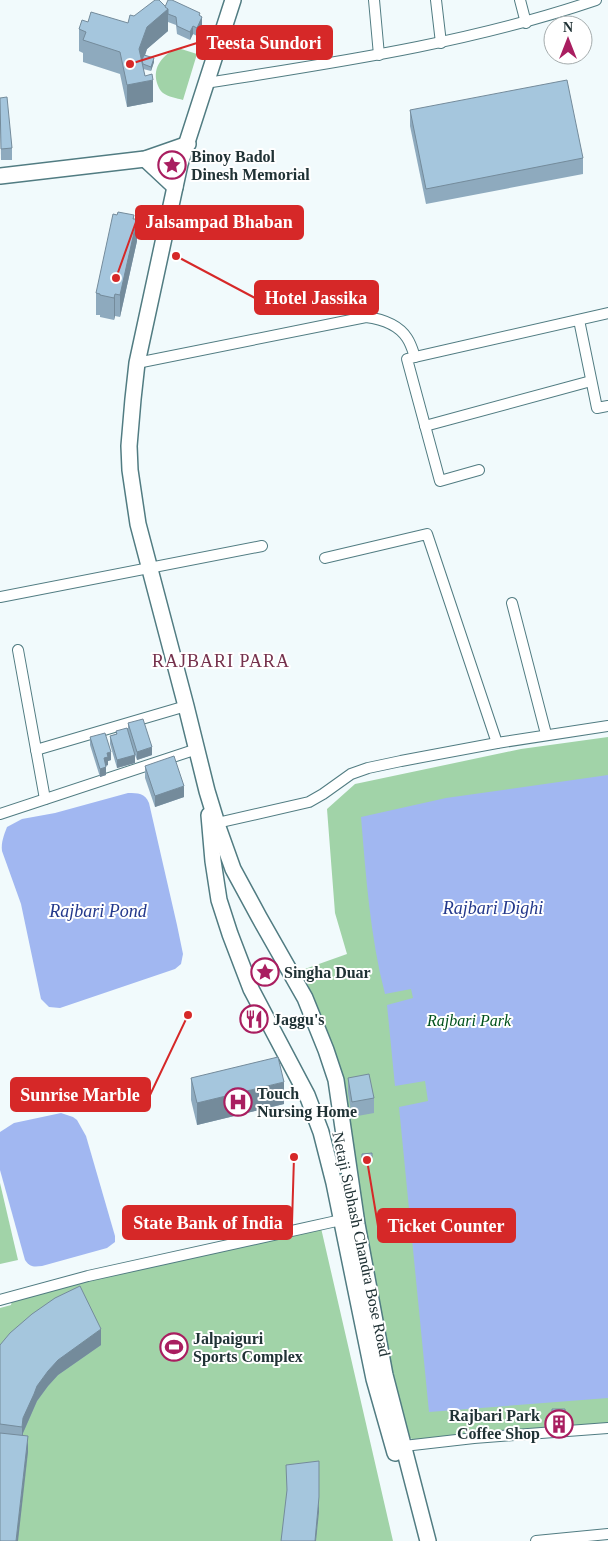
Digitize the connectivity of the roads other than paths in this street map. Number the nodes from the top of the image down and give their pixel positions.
1 (233, 0) edge
2 (374, 0) edge
3 (436, 0) edge
4 (520, 0) edge
5 (596, 0) edge
6 (526, 22) junction
7 (441, 42) junction
8 (379, 55) junction
9 (206, 83) junction
10 (188, 144) junction
11 (145, 159) junction
12 (0, 176) edge
13 (175, 187) junction
14 (608, 313) edge
15 (579, 320) junction
16 (415, 357) junction
17 (137, 363) junction
18 (591, 380) junction
19 (608, 406) edge
20 (425, 426) junction
21 (479, 470) dead end
22 (262, 546) dead end
23 (325, 558) dead end
24 (148, 568) junction
25 (0, 597) edge
26 (512, 603) dead end
27 (18, 650) dead end
28 (186, 706) junction
29 (608, 726) edge
30 (546, 734) junction
31 (497, 743) junction
32 (196, 749) junction
33 (36, 750) junction
34 (207, 791) junction
35 (45, 799) junction
36 (0, 814) edge
37 (217, 823) junction
38 (341, 1220) junction
39 (0, 1300) edge
40 (608, 1428) edge
41 (399, 1447) junction
42 (605, 1537) edge
43 (418, 1541) edge
44 (428, 1541) edge
45 (536, 1541) edge

1 - 9 street, Netaji Subhash Chandra Bose Road
2 - 8 street
3 - 7 street
4 - 6 street
5 - 6 street
6 - 7 street
7 - 8 street
8 - 9 street
9 - 10 street, Netaji Subhash Chandra Bose Road
10 - 11 street
10 - 13 street, Netaji Subhash Chandra Bose Road
11 - 12 street
11 - 13 street
13 - 17 street, Netaji Subhash Chandra Bose Road
14 - 15 street
15 - 16 street
15 - 18 street
16 - 17 street
16 - 20 street
17 - 24 street, Netaji Subhash Chandra Bose Road
18 - 19 street
18 - 20 street
20 - 21 street
22 - 24 street
23 - 31 street
24 - 25 street
24 - 28 street, Netaji Subhash Chandra Bose Road
26 - 30 street
27 - 33 street
28 - 32 street, Netaji Subhash Chandra Bose Road
28 - 33 street
29 - 30 street
30 - 31 street
31 - 37 street
32 - 34 street, Netaji Subhash Chandra Bose Road
32 - 35 street
33 - 35 street
34 - 37 street, Netaji Subhash Chandra Bose Road
34 - 38 street, Netaji Subhash Chandra Bose Road
35 - 36 street
37 - 41 street, Netaji Subhash Chandra Bose Road
38 - 39 street
38 - 41 street, Netaji Subhash Chandra Bose Road
40 - 41 street
41 - 43 street, Netaji Subhash Chandra Bose Road
41 - 44 street, Netaji Subhash Chandra Bose Road
42 - 45 street

